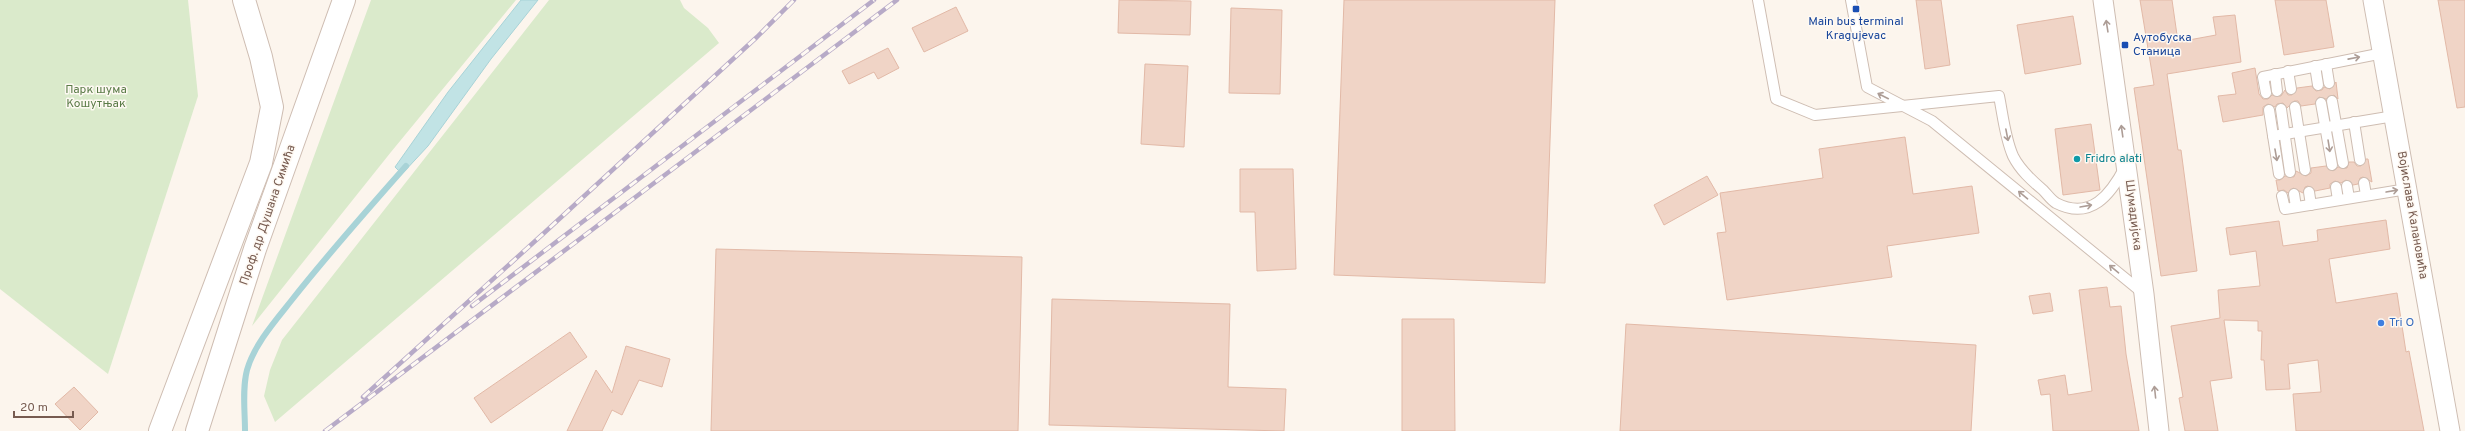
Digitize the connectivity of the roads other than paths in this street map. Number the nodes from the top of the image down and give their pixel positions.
1 (244, 0) edge
2 (344, 0) edge
3 (1758, 0) edge
4 (1851, 0) edge
5 (2103, 0) edge
6 (2373, 0) edge
7 (2383, 53) junction
8 (2326, 64) junction
9 (2315, 66) junction
10 (2288, 71) junction
11 (2275, 74) junction
12 (2329, 83) dead end
13 (2318, 85) dead end
14 (2291, 89) dead end
15 (2278, 91) dead end
16 (2266, 93) dead end
17 (2332, 101) dead end
18 (2321, 103) dead end
19 (1906, 107) junction
20 (2295, 107) dead end
21 (2281, 109) dead end
22 (2269, 110) dead end
23 (2394, 116) junction
24 (2354, 122) junction
25 (2337, 125) junction
26 (2326, 126) junction
27 (2300, 131) junction
28 (2285, 134) junction
29 (2273, 136) junction
30 (2360, 160) dead end
31 (2126, 163) junction
32 (2343, 163) dead end
33 (2332, 165) dead end
34 (2305, 170) dead end
35 (2290, 172) dead end
36 (2279, 174) dead end
37 (2364, 183) dead end
38 (2347, 186) dead end
39 (2336, 187) dead end
40 (2407, 189) junction
41 (2309, 192) dead end
42 (2294, 194) dead end
43 (2366, 195) junction
44 (2282, 196) dead end
45 (2349, 198) junction
46 (2338, 200) junction
47 (2311, 204) junction
48 (2296, 207) junction
49 (2144, 294) junction
50 (160, 431) edge
51 (197, 431) edge
52 (2159, 431) edge
53 (2450, 431) edge

1 - 50 street
2 - 51 street, Проф. др Душана Симића
3 - 19 lane
19 -> 4 lane
31 -> 5 street, Шумадијска
6 - 7 street, Војислава Калановића
8 -> 7 lane
7 - 23 street, Војислава Калановића
8 - 9 lane
8 - 12 lane
9 - 10 lane
9 - 13 lane
10 - 11 lane
10 - 14 lane
11 - 15 lane
11 - 16 lane
17 - 25 lane
18 - 26 lane
19 -> 31 lane
49 -> 19 lane
20 - 27 lane
21 - 28 lane
22 - 29 lane
23 - 24 lane
23 - 40 street, Војислава Калановића
24 - 25 lane
24 - 30 lane
25 - 26 lane
25 - 32 lane
26 - 27 lane
26 -> 33 lane
27 - 28 lane
27 - 34 lane
28 - 29 lane
28 - 35 lane
29 -> 36 lane
31 - 49 street, Шумадијска
37 - 43 lane
38 - 45 lane
39 - 46 lane
43 -> 40 lane
40 - 53 street, Војислава Калановића
41 - 47 lane
42 - 48 lane
43 - 45 lane
44 - 48 lane
45 - 46 lane
46 - 47 lane
47 - 48 lane
52 -> 49 street, Шумадијска

